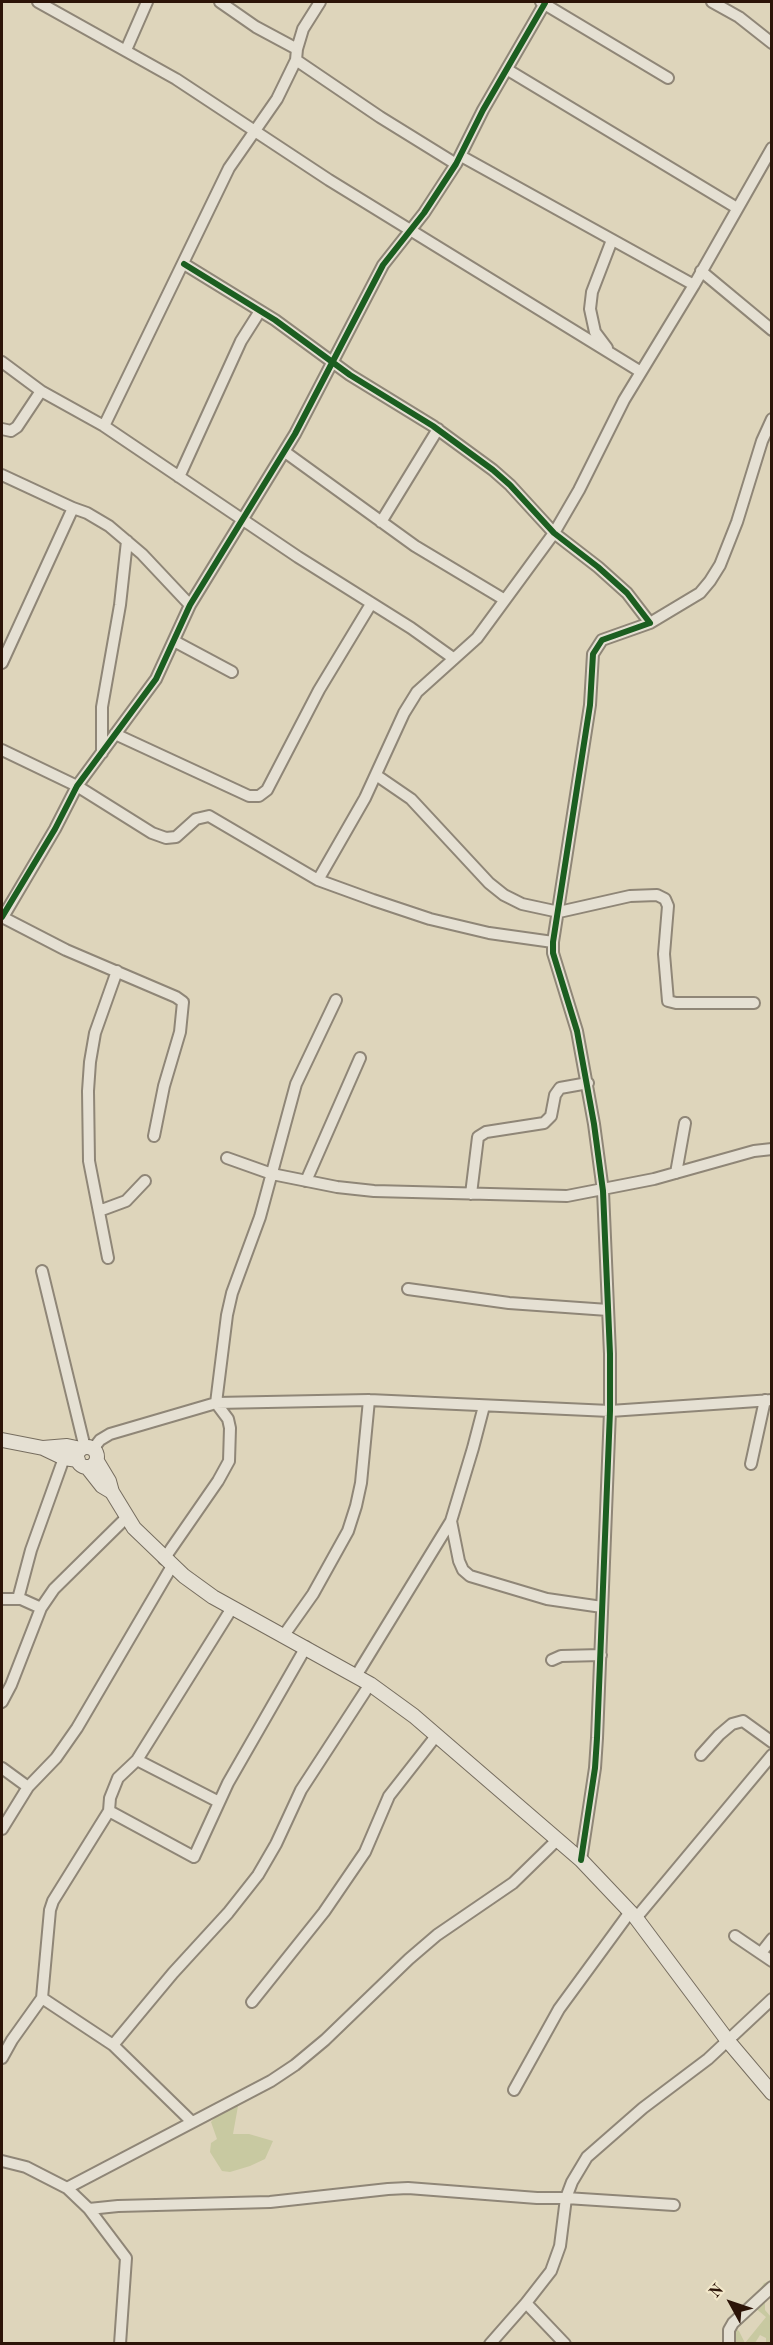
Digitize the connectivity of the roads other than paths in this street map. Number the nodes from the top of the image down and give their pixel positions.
1 (38, 2) edge
2 (147, 2) edge
3 (220, 2) edge
4 (320, 2) edge
5 (543, 2) edge
6 (712, 2) edge
7 (738, 2) edge
8 (731, 12) junction
9 (771, 43) edge
10 (126, 50) junction
11 (296, 55) junction
12 (508, 70) junction
13 (668, 78) dead end
14 (254, 131) junction
15 (771, 147) edge
16 (458, 160) junction
17 (737, 208) junction
18 (411, 229) junction
19 (612, 240) junction
20 (184, 264) junction
21 (701, 271) junction
22 (694, 285) junction
23 (260, 311) junction
24 (771, 330) edge
25 (610, 353) junction
26 (2, 362) edge
27 (334, 364) junction
28 (641, 372) junction
29 (41, 391) junction
30 (771, 419) edge
31 (104, 426) junction
32 (2, 429) edge
33 (438, 429) junction
34 (285, 452) junction
35 (2, 475) edge
36 (179, 477) junction
37 (73, 508) junction
38 (242, 518) junction
39 (381, 522) junction
40 (554, 533) junction
41 (127, 541) junction
42 (505, 600) junction
43 (371, 604) junction
44 (190, 605) junction
45 (650, 623) junction
46 (174, 641) junction
47 (453, 658) junction
48 (2, 662) edge
49 (232, 672) dead end
50 (115, 734) junction
51 (2, 750) edge
52 (102, 753) junction
53 (376, 775) junction
54 (77, 786) junction
55 (318, 880) junction
56 (559, 912) junction
57 (2, 917) edge
58 (553, 942) junction
59 (117, 971) junction
60 (336, 1000) dead end
61 (754, 1003) dead end
62 (360, 1058) dead end
63 (588, 1083) junction
64 (685, 1123) dead end
65 (154, 1136) dead end
66 (771, 1149) edge
67 (228, 1158) dead end
68 (676, 1173) junction
69 (272, 1174) junction
70 (145, 1181) dead end
71 (306, 1181) junction
72 (603, 1191) junction
73 (471, 1194) junction
74 (99, 1210) junction
75 (108, 1257) dead end
76 (42, 1271) dead end
77 (408, 1289) dead end
78 (608, 1310) junction
79 (369, 1400) junction
80 (768, 1400) edge
81 (216, 1403) junction
82 (484, 1406) junction
83 (610, 1411) junction
84 (2, 1440) edge
85 (83, 1456) junction
86 (751, 1464) dead end
87 (127, 1517) junction
88 (451, 1521) junction
89 (168, 1562) junction
90 (2, 1599) edge
91 (18, 1599) junction
92 (602, 1607) junction
93 (41, 1608) junction
94 (232, 1608) junction
95 (284, 1635) junction
96 (306, 1647) junction
97 (601, 1654) junction
98 (552, 1660) dead end
99 (356, 1676) junction
100 (370, 1684) junction
101 (2, 1702) edge
102 (436, 1736) junction
103 (771, 1742) edge
104 (701, 1755) dead end
105 (771, 1755) edge
106 (136, 1760) junction
107 (2, 1768) edge
108 (28, 1787) junction
109 (219, 1802) junction
110 (109, 1812) junction
111 (2, 1829) edge
112 (556, 1841) junction
113 (581, 1860) junction
114 (633, 1915) junction
115 (735, 1936) dead end
116 (771, 1939) edge
117 (761, 1953) junction
118 (771, 1960) edge
119 (42, 1998) junction
120 (771, 1999) edge
121 (252, 2002) dead end
122 (728, 2041) junction
123 (113, 2045) junction
124 (2, 2058) edge
125 (514, 2090) dead end
126 (771, 2093) edge
127 (192, 2122) junction
128 (2, 2161) edge
129 (67, 2188) junction
130 (566, 2198) junction
131 (674, 2205) dead end
132 (89, 2209) junction
133 (771, 2288) edge
134 (526, 2303) junction
135 (120, 2343) edge
136 (490, 2343) edge
137 (565, 2343) edge
138 (729, 2343) edge

1 - 10 street
2 - 10 street
3 - 11 street
4 - 11 street
5 - 12 street
5 - 13 street
6 - 8 street
7 - 8 street
8 - 9 street
10 - 14 street
11 - 14 street
11 - 16 street
12 - 16 street
12 - 17 street
14 - 18 street
14 - 20 street
15 - 17 street
16 - 18 street
16 - 19 street
17 - 21 street
18 - 25 street
18 - 27 street
19 - 22 street
19 - 25 street
20 - 23 street
20 - 31 street
21 - 22 street
21 - 24 street
22 - 28 street
23 - 27 street
23 - 36 street
25 - 28 street
26 - 29 street
27 - 33 street
27 - 34 street
28 - 40 street
29 - 31 street
29 - 32 street
30 - 45 street
31 - 36 street
33 - 39 street
33 - 40 street
34 - 38 street
34 - 39 street
35 - 37 street
36 - 38 street
37 - 41 street
37 - 48 street
38 - 43 street
38 - 44 street
39 - 42 street
40 - 42 street
40 - 45 street
41 - 44 street
41 - 52 street
42 - 47 street
43 - 47 street
43 - 50 street
44 - 46 street
45 - 56 street
46 - 49 street
46 - 50 street
47 - 53 street
50 - 52 street
51 - 54 street
52 - 54 street
53 - 55 street
53 - 56 street
54 - 55 street
54 - 57 street
55 - 58 street
56 - 58 street
56 - 61 street
57 - 59 street
58 - 63 street
59 - 65 street
59 - 74 street
60 - 69 street
62 - 71 street
63 - 72 street
63 - 73 street
64 - 68 street
66 - 68 street
67 - 69 street
68 - 72 street
69 - 71 street
69 - 81 street
70 - 74 street
71 - 73 street
72 - 73 street
72 - 78 street
74 - 75 street
76 - 85 street
77 - 78 street
78 - 83 street
79 - 81 street
79 - 82 street
79 - 95 street
80 - 83 street
80 - 86 street
81 - 85 street
81 - 89 street
82 - 83 street
82 - 88 street
83 - 92 street
84 - 85 street
85 - 87 street
85 - 91 street
87 - 89 street
87 - 93 street
88 - 92 street
88 - 99 street
89 - 94 street
89 - 108 street
90 - 91 street
91 - 93 street
92 - 97 street
93 - 101 street
94 - 95 street
94 - 106 street
95 - 96 street
96 - 99 street
96 - 109 street
97 - 98 street
97 - 113 street
99 - 100 street
100 - 102 street
100 - 123 street
102 - 112 street
102 - 121 street
103 - 104 street
105 - 114 street
106 - 109 street
106 - 110 street
107 - 108 street
108 - 111 street
109 - 110 street
110 - 119 street
112 - 113 street
112 - 127 street
113 - 114 street
114 - 122 street
114 - 125 street
115 - 117 street
116 - 117 street
117 - 118 street
119 - 123 street
119 - 124 street
120 - 122 street
122 - 126 street
122 - 130 street
123 - 127 street
127 - 129 street
128 - 129 street
129 - 132 street
130 - 131 street
130 - 132 street
130 - 134 street
132 - 135 street
133 - 138 street
134 - 136 street
134 - 137 street

